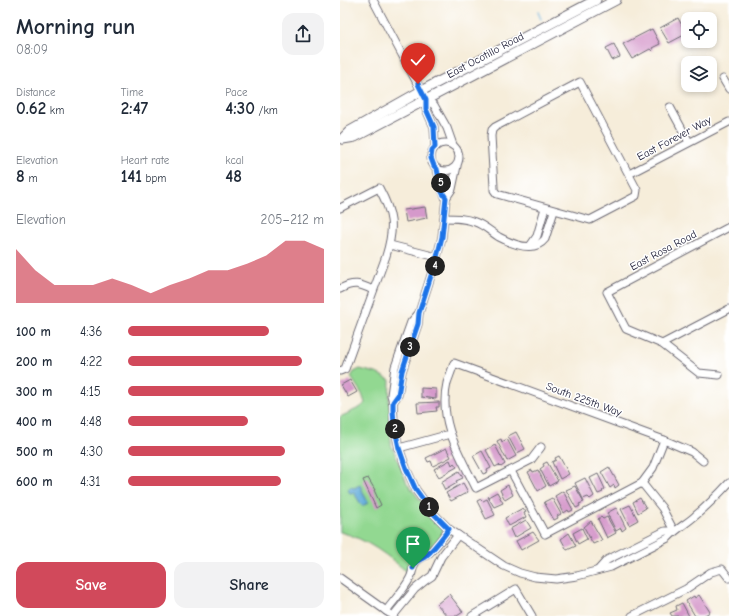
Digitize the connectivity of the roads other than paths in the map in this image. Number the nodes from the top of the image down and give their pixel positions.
1 (373, 0) edge
2 (596, 0) edge
3 (616, 0) edge
4 (723, 78) dead end
5 (729, 89) edge
6 (424, 95) junction
7 (670, 107) dead end
8 (729, 122) edge
9 (341, 140) edge
10 (689, 142) junction
11 (453, 145) junction
12 (435, 147) junction
13 (457, 166) junction
14 (437, 169) junction
15 (629, 174) junction
16 (446, 198) junction
17 (340, 208) edge
18 (545, 208) junction
19 (554, 211) junction
20 (444, 218) junction
21 (729, 227) edge
22 (390, 245) junction
23 (530, 246) junction
24 (437, 257) junction
25 (340, 289) edge
26 (373, 290) junction
27 (729, 309) edge
28 (662, 344) junction
29 (342, 370) edge
30 (719, 375) dead end
31 (450, 434) junction
32 (664, 440) junction
33 (541, 446) dead end
34 (399, 448) junction
35 (703, 461) dead end
36 (511, 471) junction
37 (642, 483) junction
38 (729, 483) edge
39 (674, 531) junction
40 (453, 532) junction
41 (424, 558) junction
42 (435, 568) junction
43 (413, 572) junction
44 (340, 578) edge
45 (729, 578) edge
46 (426, 580) junction
47 (386, 611) junction
48 (393, 616) edge
49 (472, 616) edge
50 (532, 616) edge
51 (632, 616) edge

1 - 6 street
2 - 6 main road, East Ocotillo Road
3 - 6 main road, East Ocotillo Road
4 - 5 street
6 - 9 main road, East Ocotillo Road
6 - 11 street
6 - 12 street
7 - 10 street
8 - 10 street, East Forever Way
10 - 15 street, East Forever Way
11 - 12 street
11 - 13 street
12 - 14 street
13 - 14 street
13 - 16 street
14 - 16 street
15 - 18 street
15 - 19 street
16 - 20 street
17 - 22 street
18 - 19 street
18 - 23 street
19 - 23 street
20 - 23 street
20 - 24 street
21 - 28 street, East Rosa Road
22 - 24 street
22 - 26 street
24 - 34 street
25 - 26 street
26 - 29 street
27 - 28 street
28 - 30 street
31 - 32 street, South 225th Way
31 - 34 street
31 - 36 street
32 - 35 street, South 225th Way
32 - 37 street
33 - 36 street
34 - 40 street
36 - 37 street
37 - 39 street
38 - 39 street
39 - 40 street
40 - 41 street
40 - 42 street
41 - 42 street
41 - 43 street
42 - 46 street
43 - 46 street
43 - 47 street
44 - 47 street
45 - 51 street
46 - 48 street
47 - 48 street
49 - 50 street

